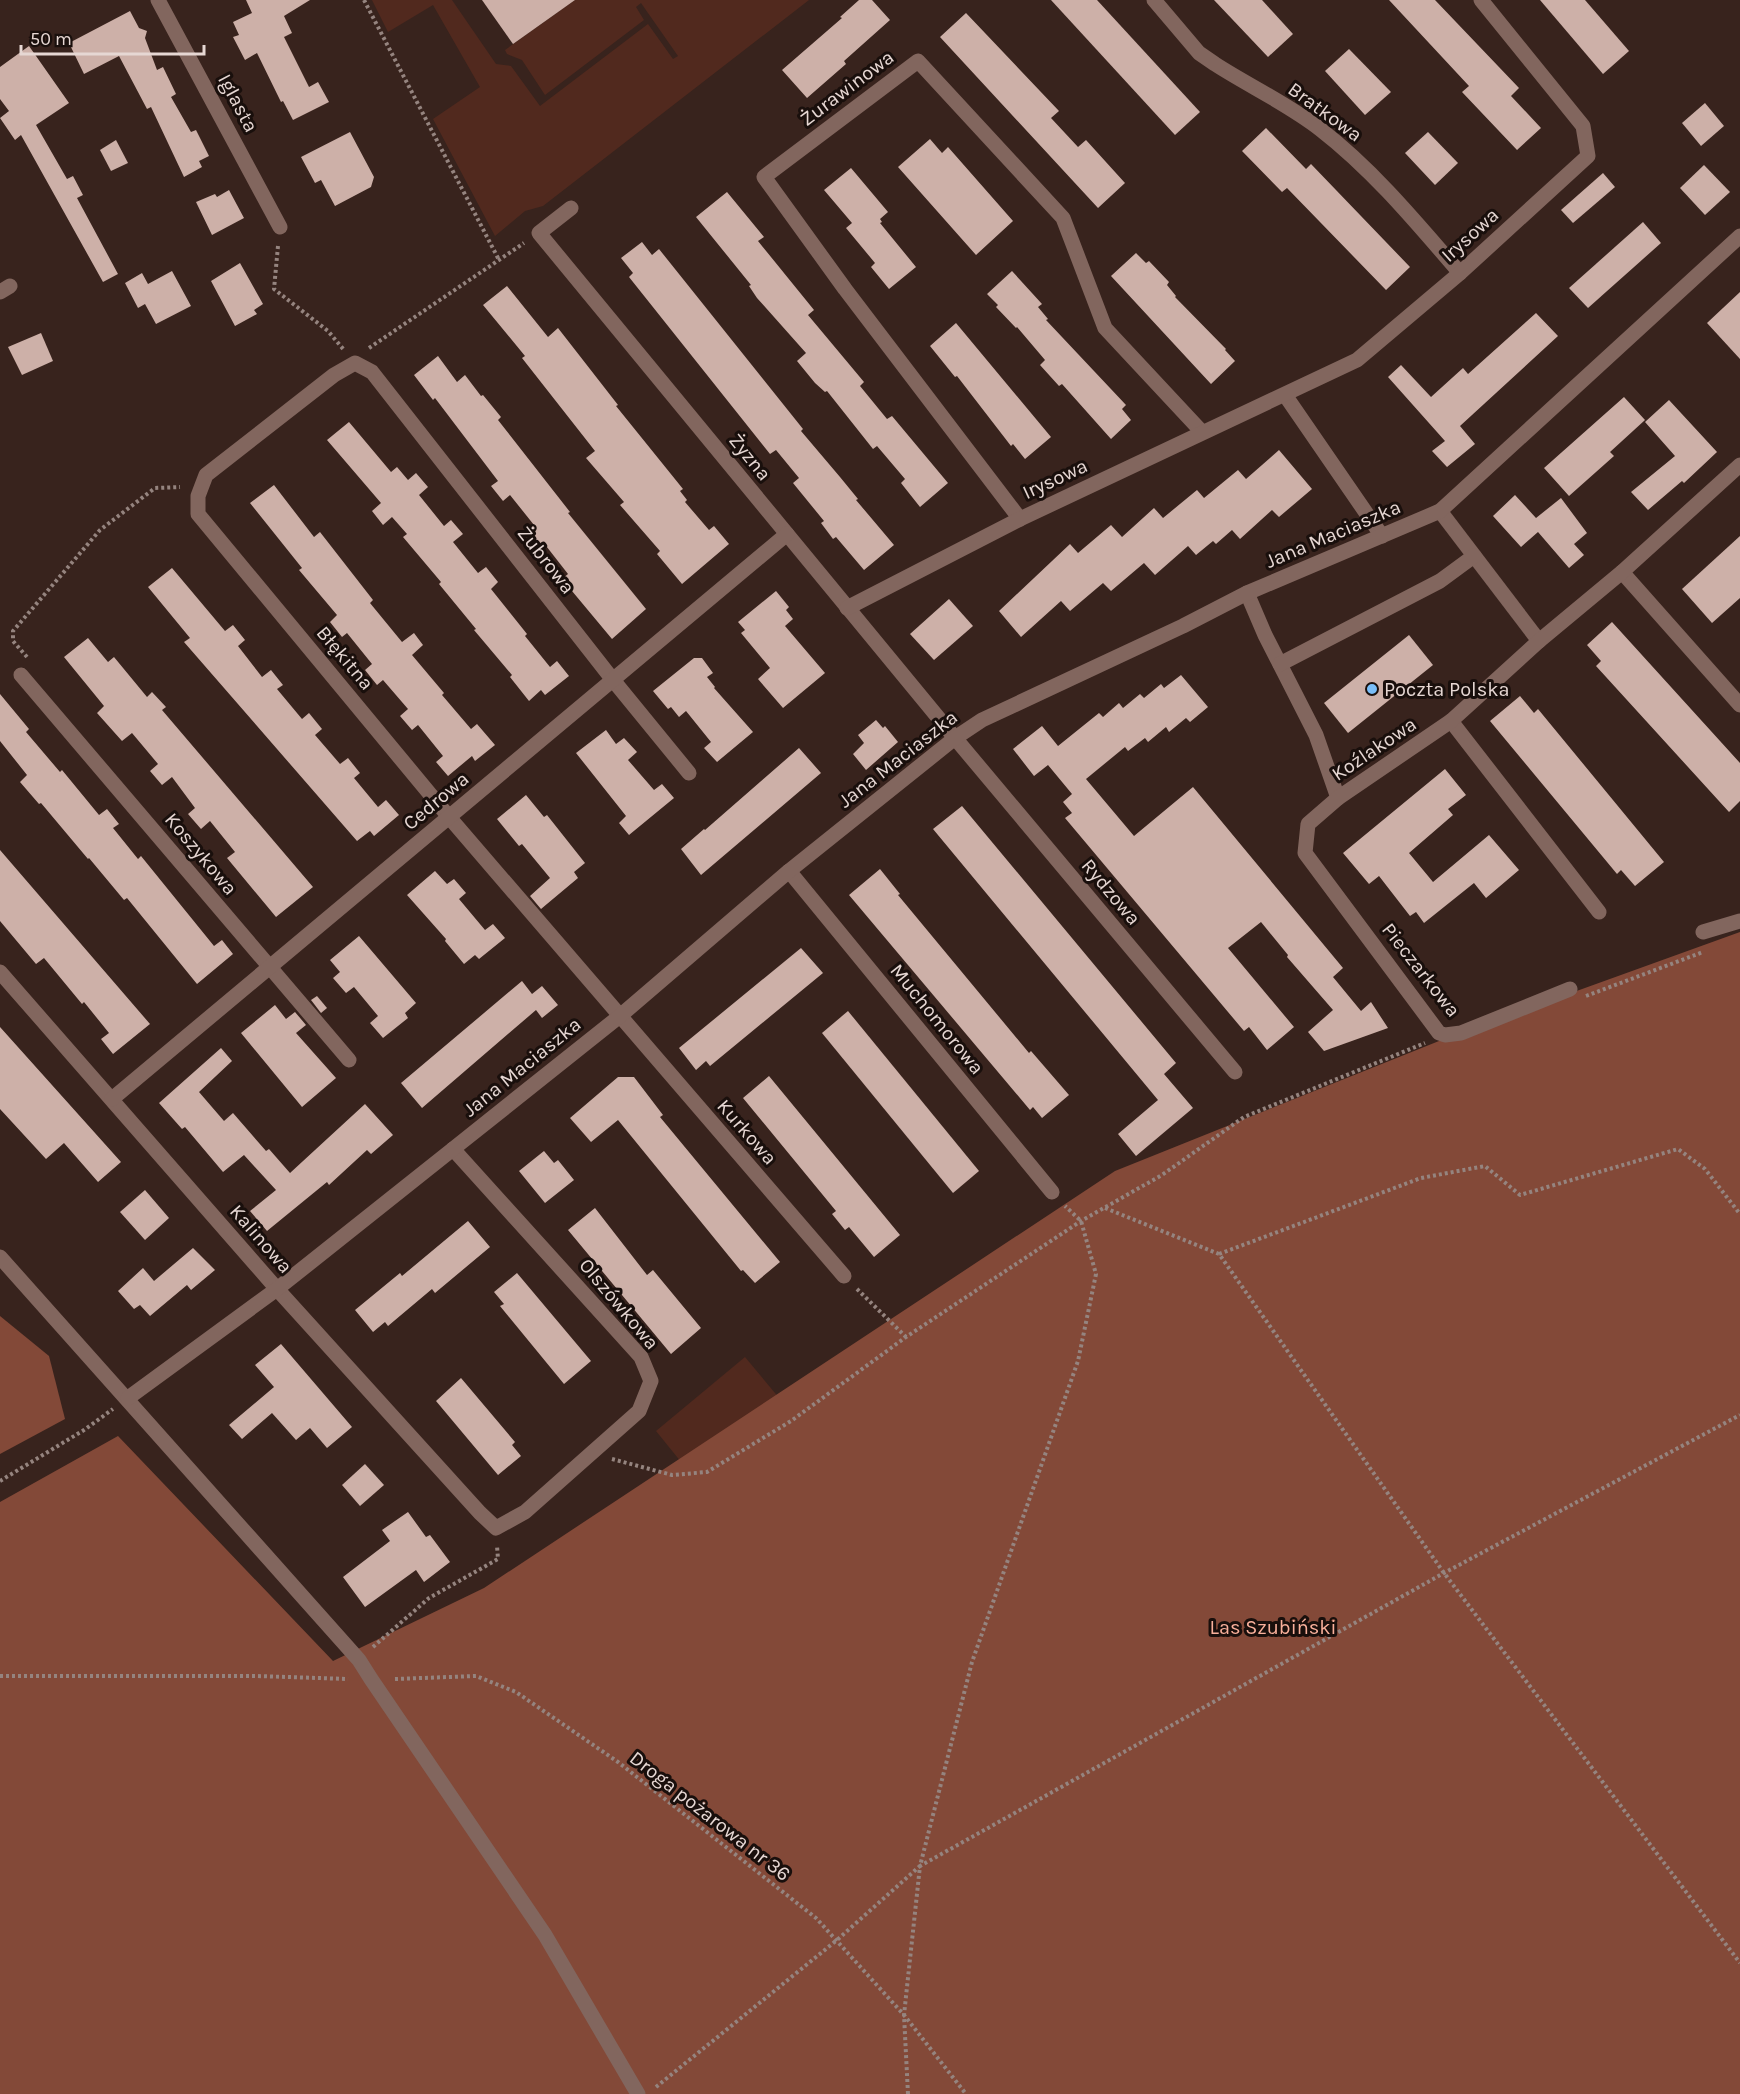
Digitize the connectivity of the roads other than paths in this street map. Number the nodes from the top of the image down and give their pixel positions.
1 (158, 0) edge
2 (1154, 0) edge
3 (1482, 0) edge
4 (571, 208) dead end
5 (280, 227) road end
6 (1740, 236) edge
7 (1460, 273) junction
8 (1285, 395) junction
9 (1202, 432) junction
10 (1740, 465) edge
11 (206, 475) joint
12 (1440, 511) junction
13 (1020, 519) junction
14 (787, 534) junction
15 (1382, 536) junction
16 (1474, 556) junction
17 (1622, 572) junction
18 (1247, 592) junction
19 (847, 608) junction
20 (1539, 641) junction
21 (1280, 664) junction
22 (21, 675) dead end
23 (613, 680) junction
24 (1740, 705) edge
25 (1451, 722) junction
26 (955, 738) junction
27 (689, 772) dead end
28 (1338, 798) junction
29 (449, 817) junction
30 (1305, 853) joint
31 (789, 871) junction
32 (1599, 912) dead end
33 (1740, 921) edge
34 (1703, 932) dead end
35 (269, 967) junction
36 (0, 972) edge
37 (1570, 989) dead end
38 (620, 1016) junction
39 (349, 1060) dead end
40 (1235, 1072) dead end
41 (112, 1099) junction
42 (453, 1149) junction
43 (1052, 1192) dead end
44 (0, 1257) edge
45 (844, 1276) road end
46 (277, 1289) junction
47 (128, 1398) junction
48 (496, 1528) joint
49 (638, 2094) edge

1 - 5 street, Iglasta
2 - 7 street, Bratkowa
3 - 7 street, Irysowa
4 - 14 street, Żyzna
6 - 12 street, Jana Maciaszka
7 - 8 street, Irysowa
8 - 9 street, Irysowa
8 - 15 street
9 - 13 street, Irysowa
9 - 13 street, Żurawinowa
10 - 17 street, Koźlakowa
11 - 23 street, Żubrowa
11 - 29 street, Błękitna
12 - 15 street, Jana Maciaszka
12 - 16 street
13 - 19 street, Irysowa
14 - 19 street, Żyzna
14 - 23 street, Cedrowa
15 - 18 street, Jana Maciaszka
16 - 20 street
16 - 21 street
17 - 20 street, Koźlakowa
17 - 24 street
18 - 21 street
18 - 26 street, Jana Maciaszka
19 - 26 street, Żyzna
20 - 25 street, Koźlakowa
21 - 28 street
22 - 35 street, Koszykowa
23 - 27 street, Żubrowa
23 - 29 street, Cedrowa
25 - 28 street, Koźlakowa
25 - 32 street
26 - 31 street, Jana Maciaszka
26 - 40 street, Rydzowa
28 - 30 street, Koźlakowa
29 - 35 street, Cedrowa
29 - 38 street, Błękitna
30 - 37 street, Pieczarkowa
31 - 38 street, Jana Maciaszka
31 - 43 street, Muchomorowa
33 - 34 street
35 - 39 street, Koszykowa
35 - 41 street, Cedrowa
36 - 41 street, Kalinowa
38 - 42 street, Jana Maciaszka
38 - 45 street, Kurkowa
41 - 46 street, Kalinowa
42 - 46 street, Jana Maciaszka
42 - 48 street, Olszówkowa
44 - 47 street
46 - 47 street, Jana Maciaszka
46 - 48 street, Kalinowa
47 - 49 street

